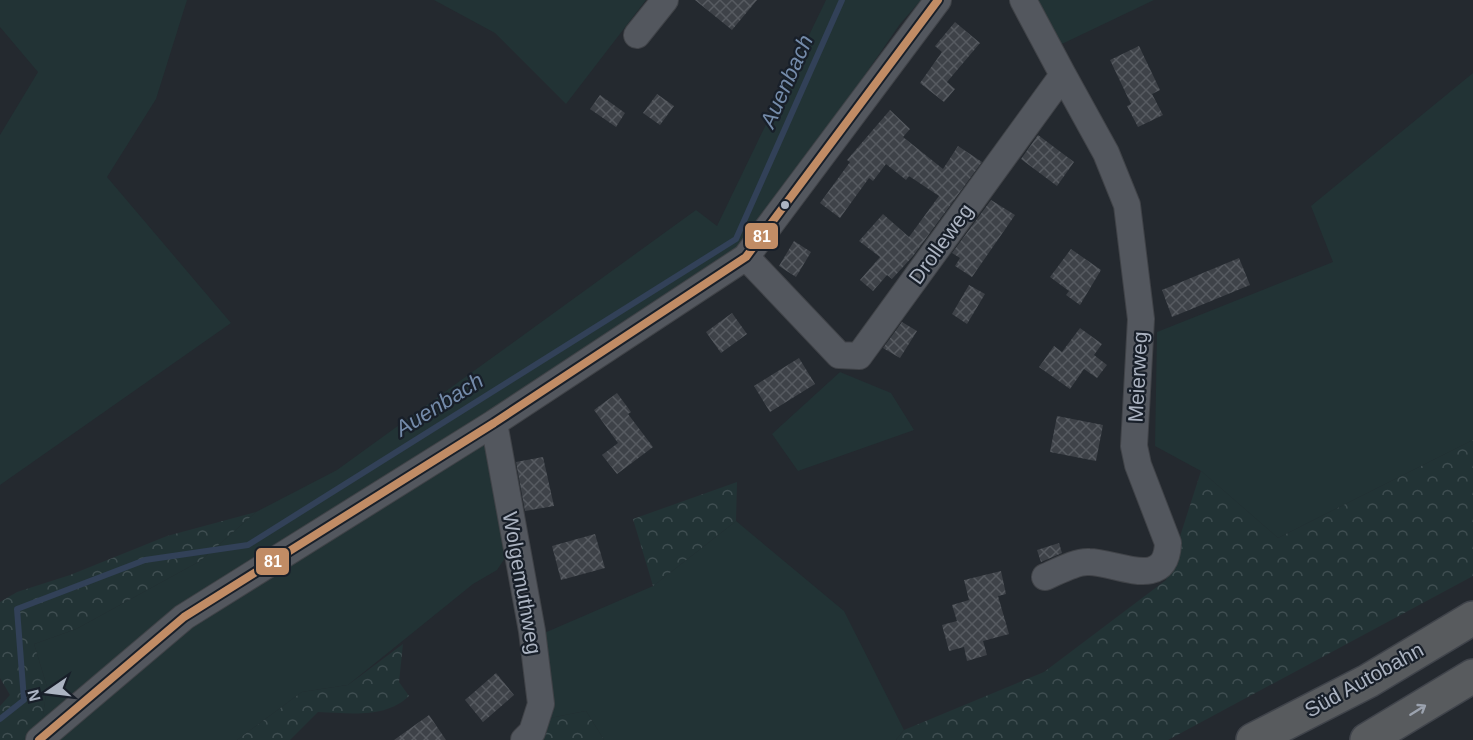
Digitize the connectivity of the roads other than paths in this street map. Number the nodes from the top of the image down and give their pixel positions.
1 (665, 0) edge
2 (938, 0) edge
3 (1023, 0) edge
4 (637, 35) dead end
5 (1063, 75) junction
6 (746, 256) junction
7 (494, 423) junction
8 (1045, 577) dead end
9 (1473, 618) edge
10 (1473, 676) edge
11 (39, 740) edge
12 (524, 740) edge
13 (1253, 740) edge
14 (1367, 740) edge

1 - 4 street
2 - 6 street
3 - 5 street
5 - 6 street, Drolleweg
5 - 8 street, Meierweg
6 - 7 street
7 - 11 street
7 - 12 street, Wolgemuthweg
9 - 13 highway, Süd Autobahn
14 -> 10 highway

